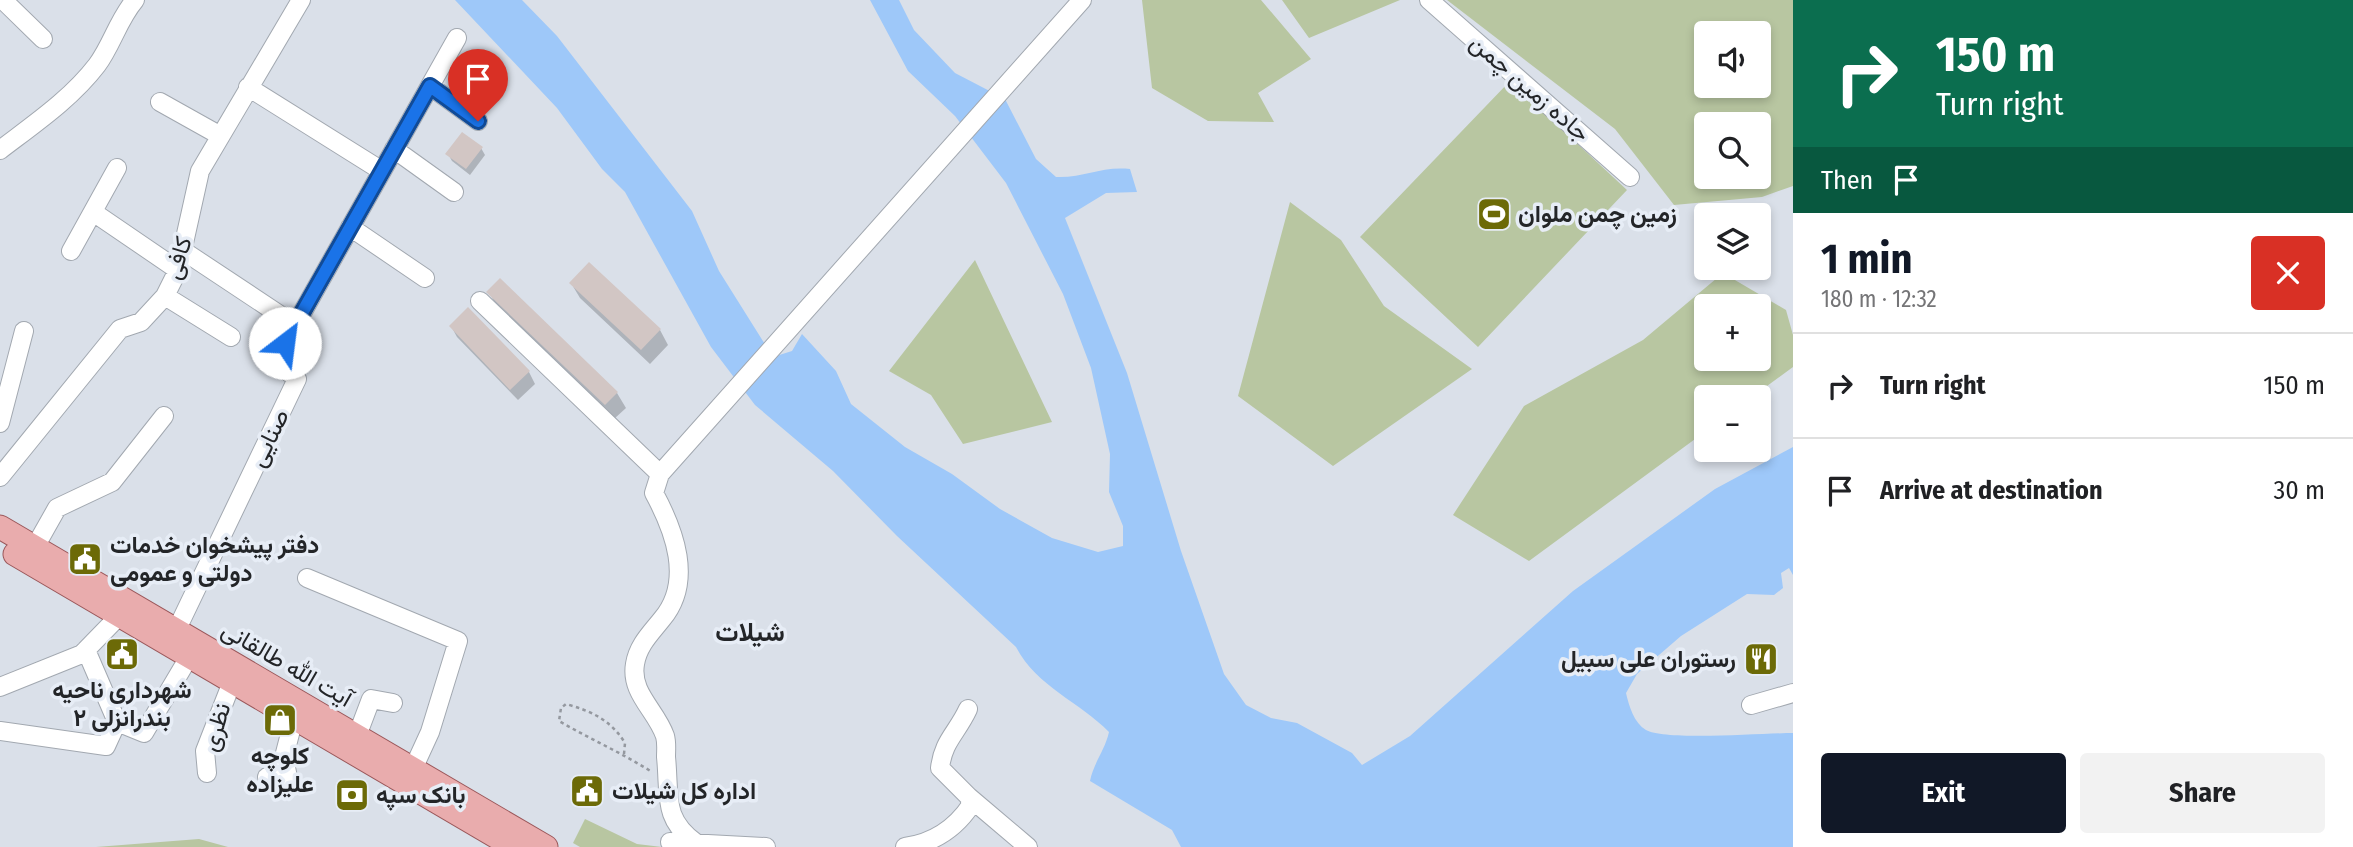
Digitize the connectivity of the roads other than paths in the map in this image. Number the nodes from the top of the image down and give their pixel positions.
1 (3, 0) edge
2 (135, 0) edge
3 (301, 0) edge
4 (1082, 0) edge
5 (1429, 0) edge
6 (457, 38) dead end
7 (43, 39) dead end
8 (430, 86) junction
9 (248, 87) junction
10 (160, 102) dead end
11 (478, 121) dead end
12 (219, 135) junction
13 (0, 149) edge
14 (394, 149) junction
15 (117, 168) dead end
16 (382, 171) junction
17 (1630, 177) dead end
18 (454, 192) dead end
19 (93, 212) junction
20 (351, 227) junction
21 (182, 250) junction
22 (71, 251) dead end
23 (178, 270) junction
24 (425, 278) dead end
25 (165, 296) junction
26 (480, 301) dead end
27 (295, 325) junction
28 (24, 331) dead end
29 (231, 337) dead end
30 (164, 415) dead end
31 (0, 423) edge
32 (0, 472) edge
33 (660, 474) junction
34 (0, 527) edge
35 (0, 545) edge
36 (35, 547) junction
37 (307, 578) dead end
38 (119, 615) junction
39 (173, 637) junction
40 (86, 650) junction
41 (189, 657) junction
42 (232, 682) junction
43 (0, 687) edge
44 (1793, 693) edge
45 (393, 703) dead end
46 (1751, 705) dead end
47 (968, 709) dead end
48 (294, 718) junction
49 (117, 722) junction
50 (0, 730) edge
51 (357, 736) junction
52 (413, 768) junction
53 (207, 773) dead end
54 (267, 777) dead end
55 (970, 797) junction
56 (670, 842) dead end
57 (696, 844) junction
58 (514, 847) edge
59 (546, 847) edge
60 (765, 847) edge
61 (905, 847) edge
62 (1028, 847) edge

1 - 7 street
2 - 13 street
3 - 9 street, کافی
4 - 33 street
5 - 17 street, جاده زمین چمن
6 - 8 street, صنایی
8 - 11 street
8 - 14 street, صنایی
9 - 12 street, کافی
9 - 16 street
10 - 12 street
12 - 21 street, کافی
14 - 16 street, صنایی
14 - 18 street
15 - 19 street
16 - 20 street, صنایی
19 - 22 street
19 - 23 street
20 - 24 street
20 - 27 street, صنایی
21 - 23 street, کافی
21 - 27 street
23 - 25 street, کافی
25 - 29 street
25 - 32 street, کافی
26 - 33 street
27 - 39 street, صنایی
28 - 31 street
30 - 36 street
33 - 57 street
34 - 36 main road, آیت الله طالقانی
35 - 38 main road, آیت الله طالقانی
36 - 39 main road, آیت الله طالقانی
37 - 52 street
38 - 39 main road, آیت الله طالقانی
38 - 40 street
39 - 41 main road, آیت الله طالقانی
39 - 51 main road, آیت الله طالقانی
40 - 43 street
40 - 49 street
41 - 42 main road, آیت الله طالقانی
41 - 49 street
42 - 48 main road, آیت الله طالقانی
42 - 53 street, نظری
44 - 46 street
45 - 51 street
47 - 55 street
48 - 54 street
48 - 58 main road, آیت الله طالقانی
49 - 50 street
51 - 52 main road, آیت الله طالقانی
52 - 59 main road, آیت الله طالقانی
55 - 61 street
55 - 62 street
56 - 57 street
57 - 60 street

